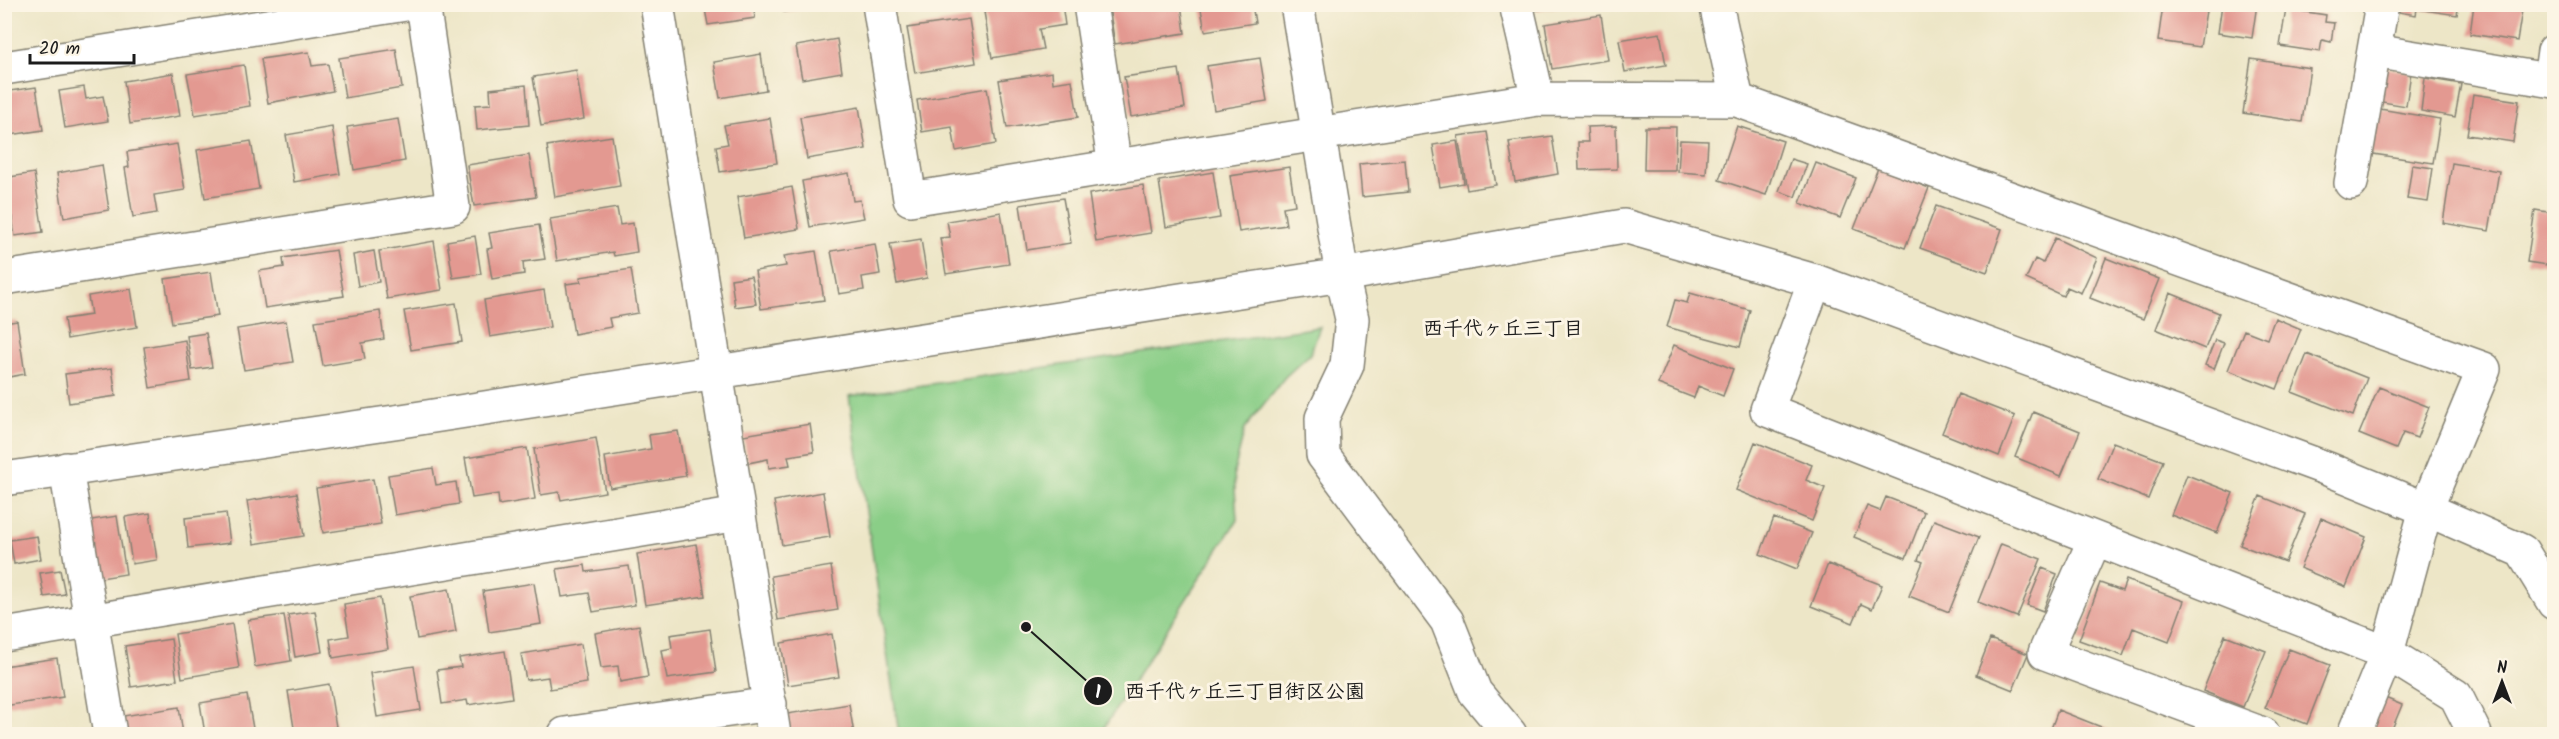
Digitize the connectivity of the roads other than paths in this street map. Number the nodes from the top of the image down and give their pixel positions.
1 (406, 4) edge
2 (423, 4) edge
3 (657, 4) edge
4 (879, 4) edge
5 (1090, 4) edge
6 (1297, 4) edge
7 (1516, 4) edge
8 (1716, 4) edge
9 (2382, 4) edge
10 (2374, 51) junction
11 (4, 68) edge
12 (2553, 71) edge
13 (1538, 99) junction
14 (1737, 100) junction
15 (1318, 136) junction
16 (1115, 167) junction
17 (2351, 183) dead end
18 (1342, 275) junction
19 (4, 278) edge
20 (1815, 281) junction
21 (716, 372) junction
22 (66, 469) junction
23 (4, 479) edge
24 (2426, 509) junction
25 (739, 514) junction
26 (2095, 538) junction
27 (2554, 603) edge
28 (91, 621) junction
29 (4, 635) edge
30 (2387, 653) junction
31 (772, 719) edge
32 (110, 735) edge
33 (565, 735) edge
34 (1510, 735) edge
35 (2263, 735) edge
36 (2354, 735) edge
37 (2475, 735) edge

1 - 11 street
2 - 19 street
3 - 21 street
4 - 16 street
5 - 16 street
6 - 15 street
7 - 13 street
8 - 14 street
9 - 10 street
10 - 12 street
10 - 17 street
13 - 14 street
13 - 15 street
14 - 24 street
15 - 16 street
15 - 18 street
18 - 20 street
18 - 21 street
18 - 34 street
20 - 24 street
20 - 26 street
21 - 22 street
21 - 25 street
22 - 23 street
22 - 28 street
24 - 27 street
24 - 30 street
25 - 28 street
25 - 31 street
26 - 30 street
26 - 35 street
28 - 29 street
28 - 32 street
30 - 36 street
30 - 37 street
31 - 33 street

